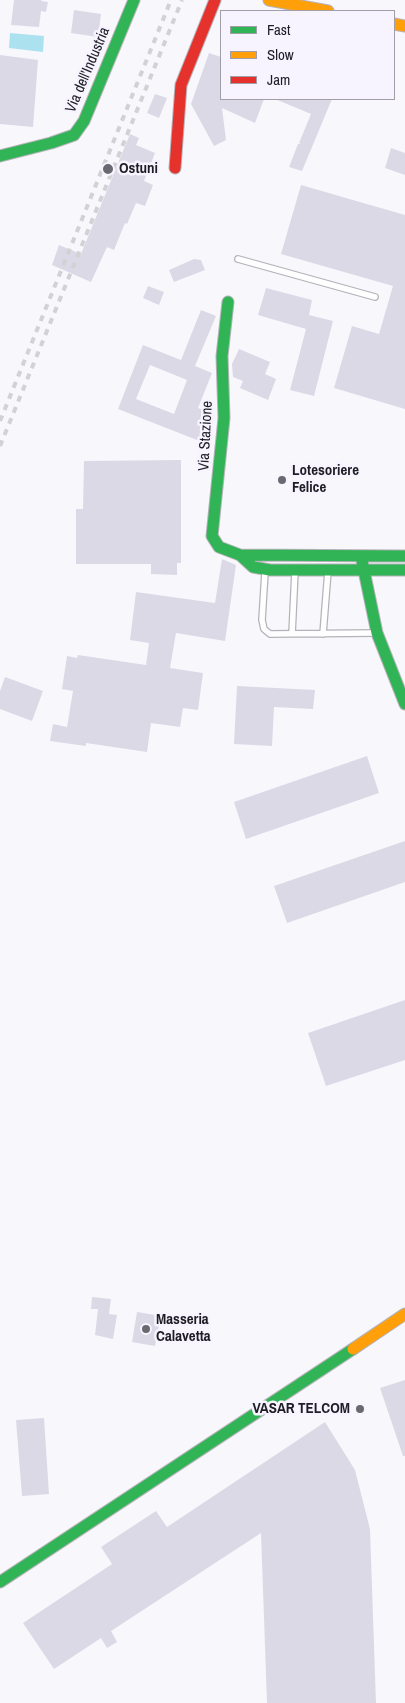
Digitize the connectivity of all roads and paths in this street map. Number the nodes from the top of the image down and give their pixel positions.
1 (134, 0) edge
2 (215, 0) edge
3 (268, 0) edge
4 (323, 10) edge
5 (0, 156) edge
6 (175, 168) dead end
7 (238, 259) dead end
8 (376, 297) dead end
9 (228, 302) dead end
10 (240, 554) junction
11 (361, 556) junction
12 (405, 556) edge
13 (266, 570) junction
14 (296, 570) junction
15 (328, 570) junction
16 (363, 570) junction
17 (405, 570) edge
18 (376, 633) junction
19 (292, 634) junction
20 (323, 634) junction
21 (405, 704) edge
22 (405, 1314) edge
23 (0, 1582) edge

1 - 5 street, Via dell'Industria
2 - 6 street
3 - 4 street
7 - 8 lane
9 - 10 street, Via Stazione
10 - 11 street
10 - 13 street
11 - 12 street
11 - 16 street
13 - 14 street
13 - 19 lane
14 - 15 street
14 - 19 lane
15 - 16 street
15 - 20 lane
16 - 17 street
16 - 18 street
18 - 20 lane
18 - 21 street
19 - 20 lane
22 - 23 street

